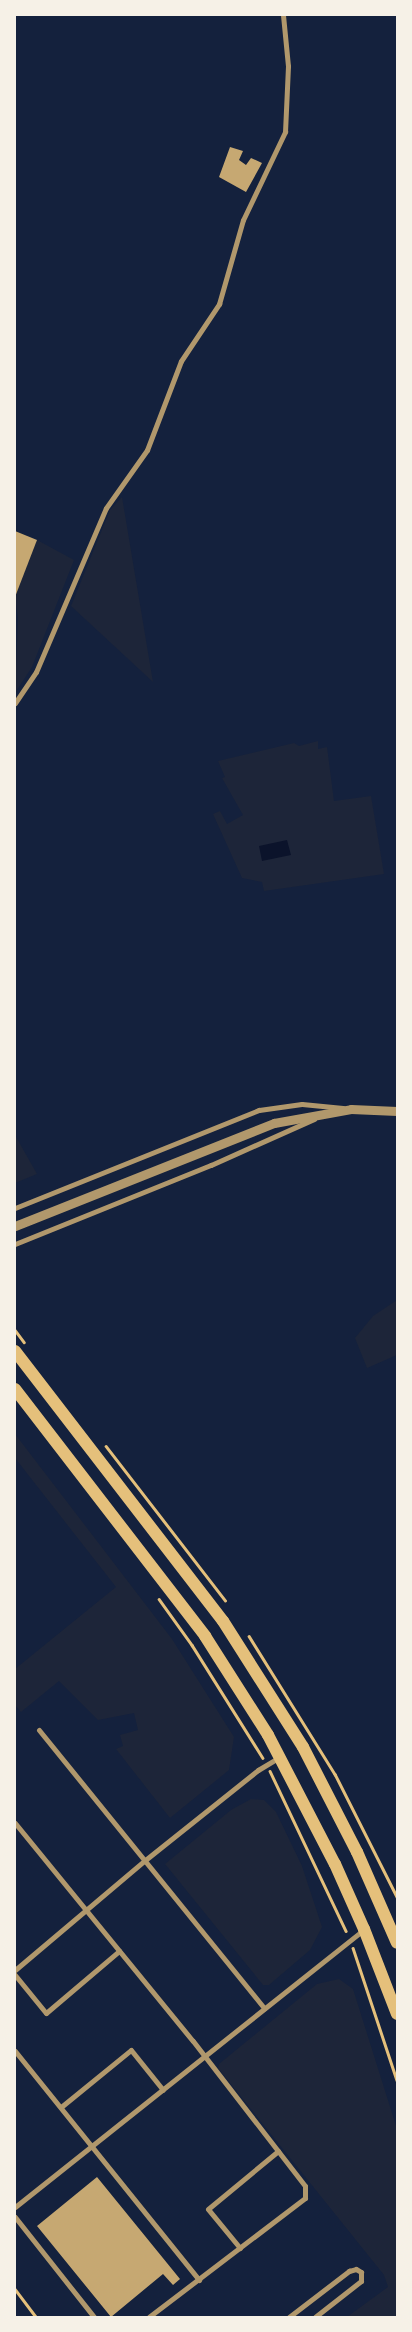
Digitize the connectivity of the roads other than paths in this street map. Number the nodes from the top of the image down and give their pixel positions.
1 (283, 15) edge
2 (15, 703) edge
3 (351, 1109) junction
4 (397, 1111) edge
5 (331, 1112) junction
6 (15, 1208) edge
7 (15, 1226) edge
8 (15, 1244) edge
9 (15, 1351) edge
10 (15, 1388) edge
11 (39, 1730) dead end
12 (280, 1757) junction
13 (16, 1827) edge
14 (144, 1861) junction
15 (86, 1910) junction
16 (364, 1929) junction
17 (397, 1943) edge
18 (119, 1951) junction
19 (15, 1970) edge
20 (15, 1975) edge
21 (264, 2008) junction
22 (397, 2014) edge
23 (15, 2050) edge
24 (204, 2056) junction
25 (21, 2058) junction
26 (15, 2062) edge
27 (163, 2090) junction
28 (61, 2107) junction
29 (92, 2147) junction
30 (278, 2151) junction
31 (15, 2207) edge
32 (15, 2217) edge
33 (240, 2248) junction
34 (199, 2280) junction
35 (94, 2317) edge
36 (149, 2317) edge
37 (289, 2317) edge
38 (315, 2317) edge

1 - 2 street
3 - 4 street
3 - 5 street
3 - 6 street
5 - 7 street
5 - 8 street
9 - 17 main road
10 - 12 main road
11 - 14 street
12 - 14 street
12 - 16 main road
13 - 15 street
14 - 15 street
14 - 21 street
15 - 18 street
15 - 19 street
16 - 21 street
16 - 22 main road
18 - 20 street
18 - 24 street
21 - 24 street
23 - 25 street
24 - 27 street
24 - 30 street
25 - 26 street
25 - 28 street
27 - 28 street
27 - 29 street
28 - 29 street
29 - 31 street
29 - 34 street
30 - 33 street
30 - 33 street
32 - 35 street
33 - 34 street
34 - 36 street
37 - 38 street

